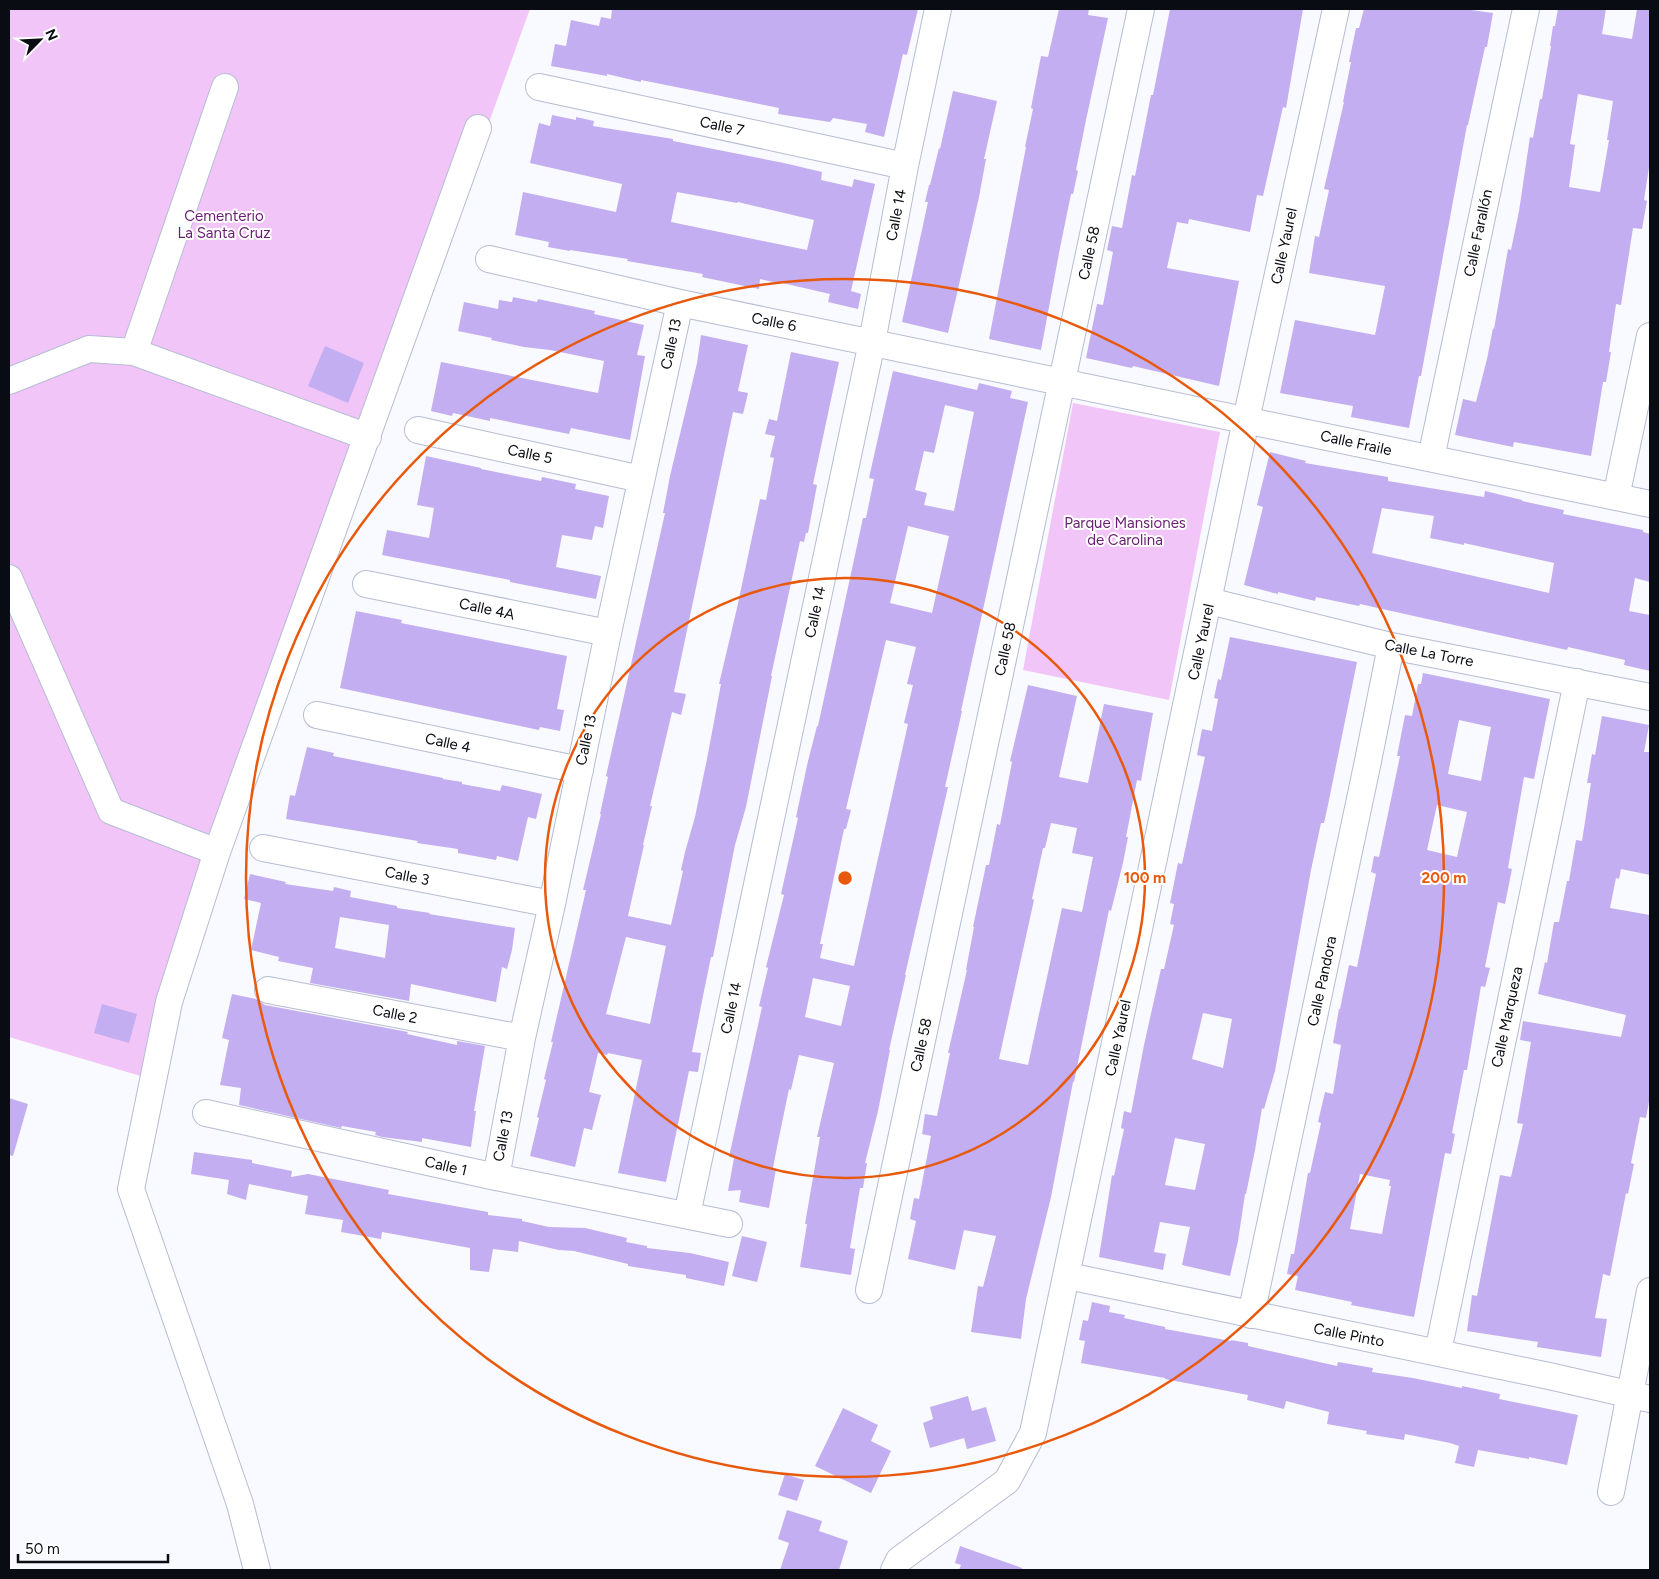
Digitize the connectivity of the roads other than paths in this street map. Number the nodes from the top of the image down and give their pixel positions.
1 (938, 9) edge
2 (1141, 9) edge
3 (1336, 9) edge
4 (1526, 9) edge
5 (225, 87) dead end
6 (539, 87) dead end
7 (478, 128) dead end
8 (905, 166) junction
9 (488, 259) dead end
10 (680, 303) junction
11 (1650, 336) edge
12 (872, 342) junction
13 (134, 352) junction
14 (9, 381) edge
15 (1061, 381) junction
16 (1246, 420) junction
17 (418, 430) dead end
18 (368, 437) junction
19 (1431, 458) junction
20 (642, 479) junction
21 (1616, 497) junction
22 (1650, 504) edge
23 (9, 578) edge
24 (366, 584) dead end
25 (1209, 601) junction
26 (608, 633) junction
27 (1391, 646) junction
28 (1577, 682) junction
29 (1650, 697) edge
30 (317, 715) dead end
31 (580, 770) junction
32 (263, 848) dead end
33 (217, 852) junction
34 (552, 904) junction
35 (268, 990) dead end
36 (522, 1038) junction
37 (206, 1113) dead end
38 (496, 1177) junction
39 (687, 1215) junction
40 (730, 1224) dead end
41 (1068, 1276) junction
42 (869, 1290) dead end
43 (1650, 1291) edge
44 (1251, 1315) junction
45 (1438, 1352) junction
46 (1636, 1399) edge
47 (1611, 1492) dead end
48 (257, 1570) edge
49 (894, 1570) edge

1 - 8 street, Calle 14
2 - 15 street, Calle 58
3 - 16 street, Calle Yaurel
4 - 19 street, Calle Farallón
5 - 13 street
6 - 8 street, Calle 7
7 - 18 street
8 - 12 street, Calle 14
9 - 10 street, Calle 6
10 - 12 street, Calle 6
10 - 20 street, Calle 13
11 - 21 street
12 - 15 street, Calle 6
12 - 39 street, Calle 14
13 - 14 street
13 - 18 street
15 - 16 street, Calle Fraile
15 - 42 street, Calle 58
16 - 19 street, Calle Fraile
16 - 25 street, Calle Yaurel
17 - 20 street, Calle 5
18 - 33 street
19 - 21 street, Calle Fraile
20 - 26 street, Calle 13
21 - 22 street, Calle Fraile
23 - 33 street
24 - 26 street, Calle 4A
25 - 27 street, Calle La Torre
25 - 41 street, Calle Yaurel
26 - 31 street, Calle 13
27 - 28 street, Calle La Torre
27 - 44 street, Calle Pandora
28 - 29 street, Calle La Torre
28 - 45 street, Calle Marqueza
30 - 31 street, Calle 4
31 - 34 street, Calle 13
32 - 34 street, Calle 3
33 - 48 street
34 - 36 street, Calle 13
35 - 36 street, Calle 2
36 - 38 street, Calle 13
37 - 38 street, Calle 1
38 - 39 street, Calle 1
39 - 40 street, Calle 1
41 - 44 street, Calle Pinto
41 - 49 street, Calle Yaurel
43 - 46 street
44 - 45 street, Calle Pinto
45 - 46 street, Calle Pinto
46 - 47 street

